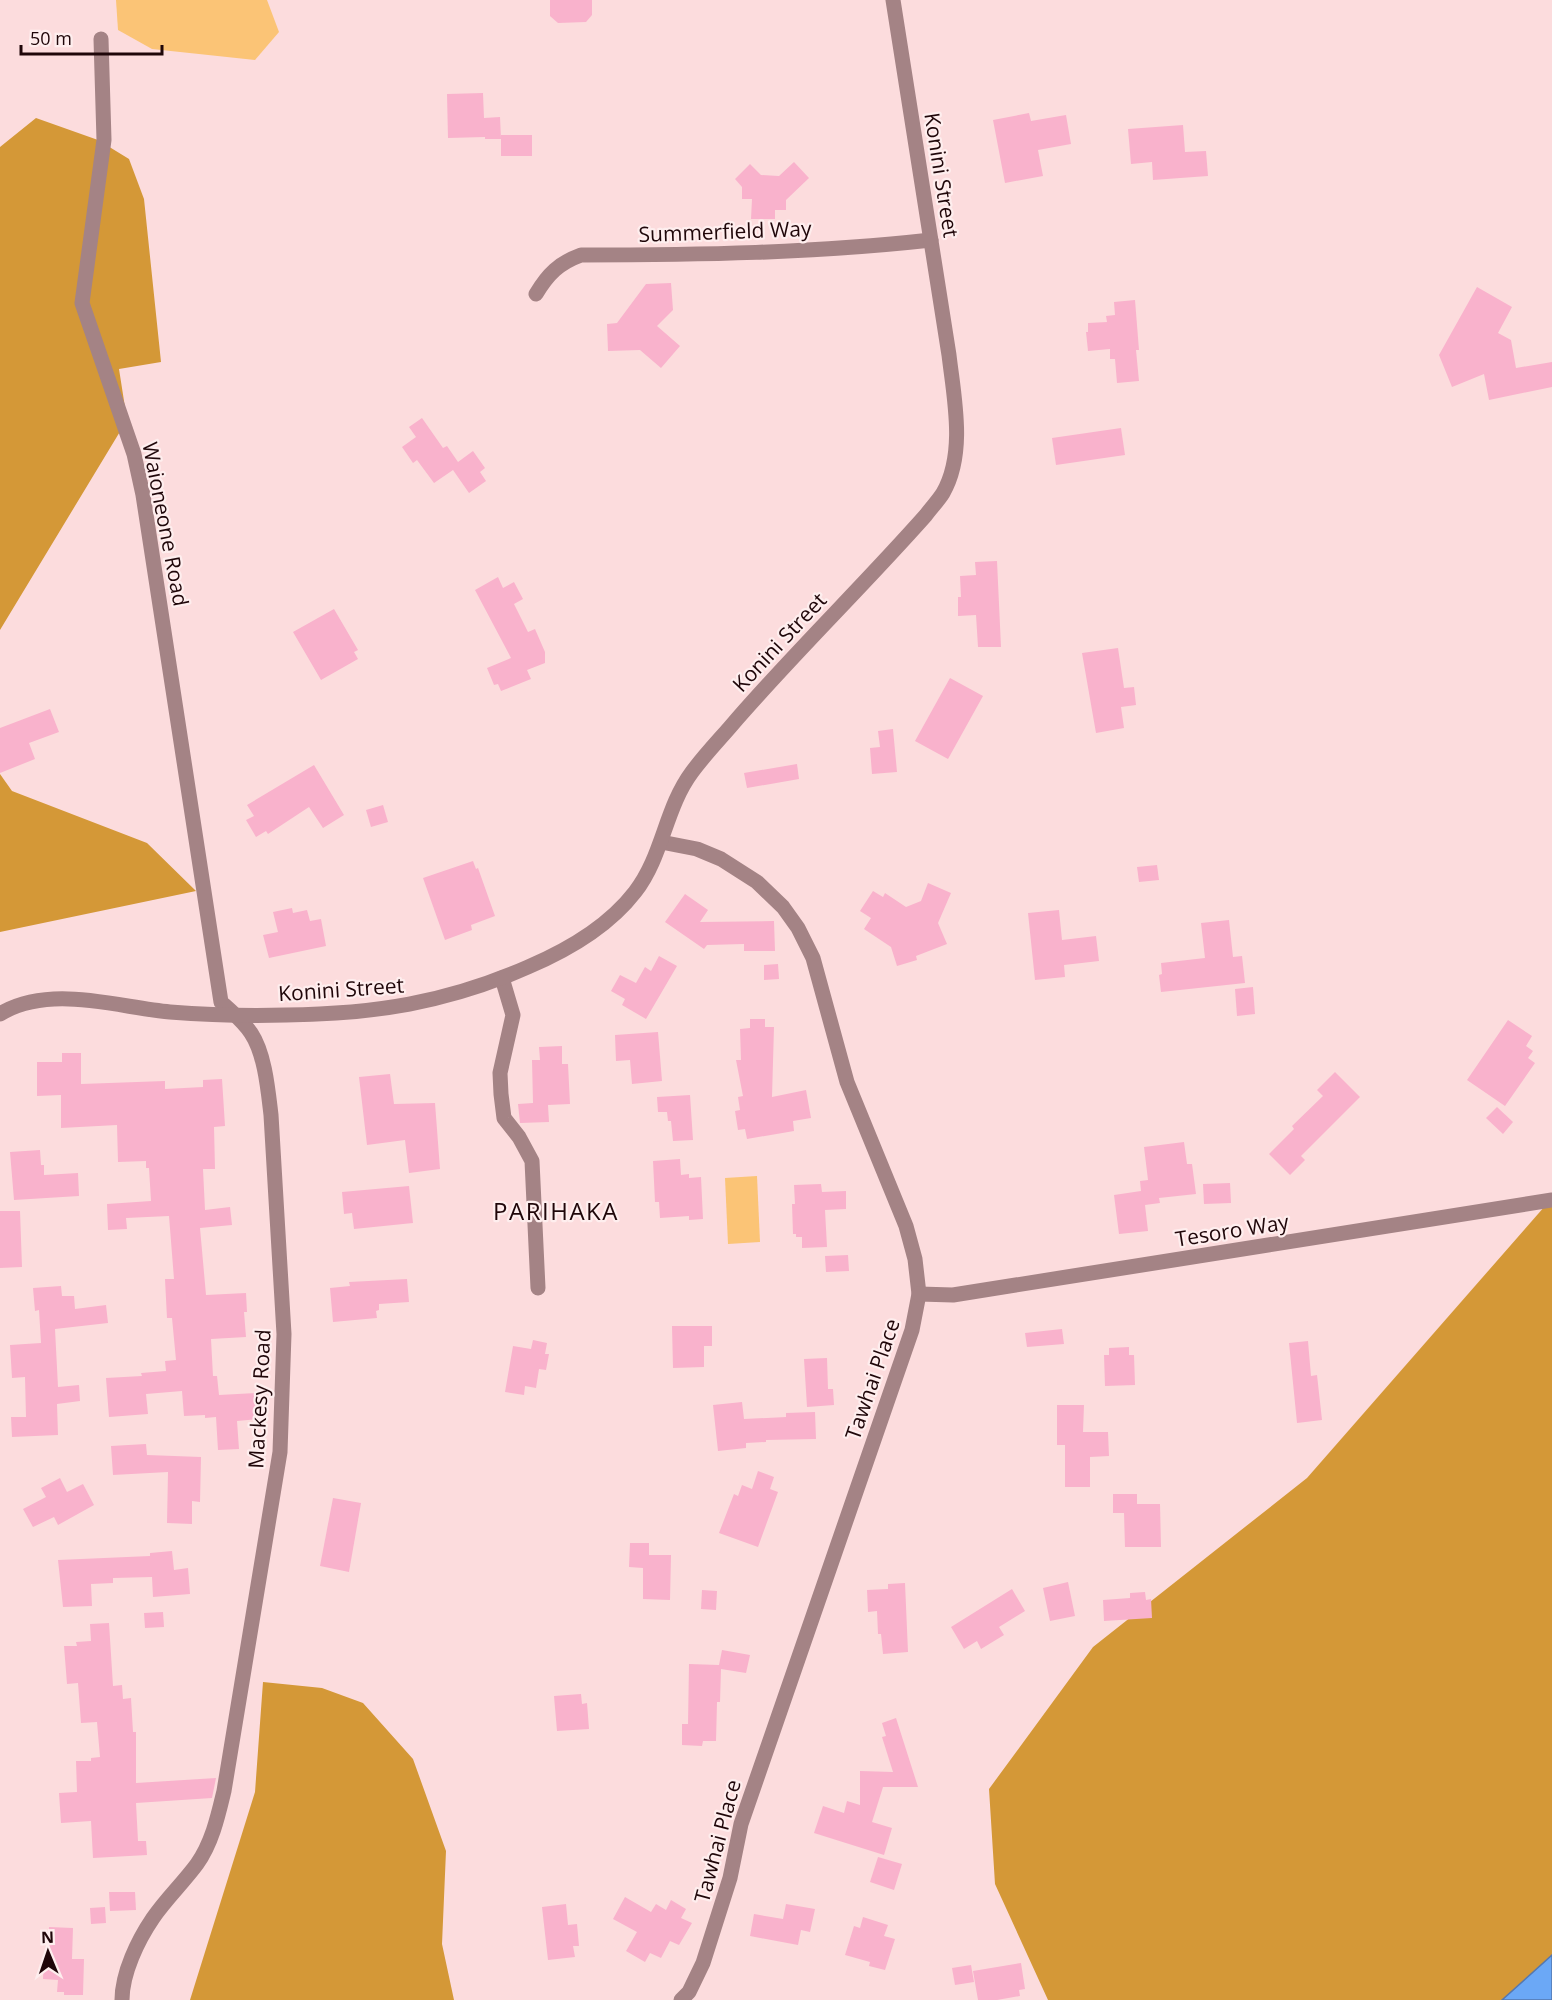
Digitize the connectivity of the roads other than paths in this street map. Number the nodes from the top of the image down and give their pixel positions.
1 (893, 0) edge
2 (101, 39) dead end
3 (930, 240) junction
4 (536, 294) dead end
5 (661, 842) junction
6 (502, 978) junction
7 (0, 1014) edge
8 (234, 1015) junction
9 (1552, 1200) edge
10 (538, 1288) dead end
11 (919, 1294) junction
12 (122, 2000) edge
13 (681, 2000) edge

1 - 3 street, Konini Street
2 - 8 street, Waioneone Road
3 - 4 street, Summerfield Way
3 - 5 street, Konini Street
5 - 6 street, Konini Street
5 - 11 street, Tawhai Place
6 - 8 street, Konini Street
6 - 10 street
7 - 8 street
8 - 12 street, Mackesy Road
9 - 11 street, Tesoro Way
11 - 13 street, Tawhai Place

